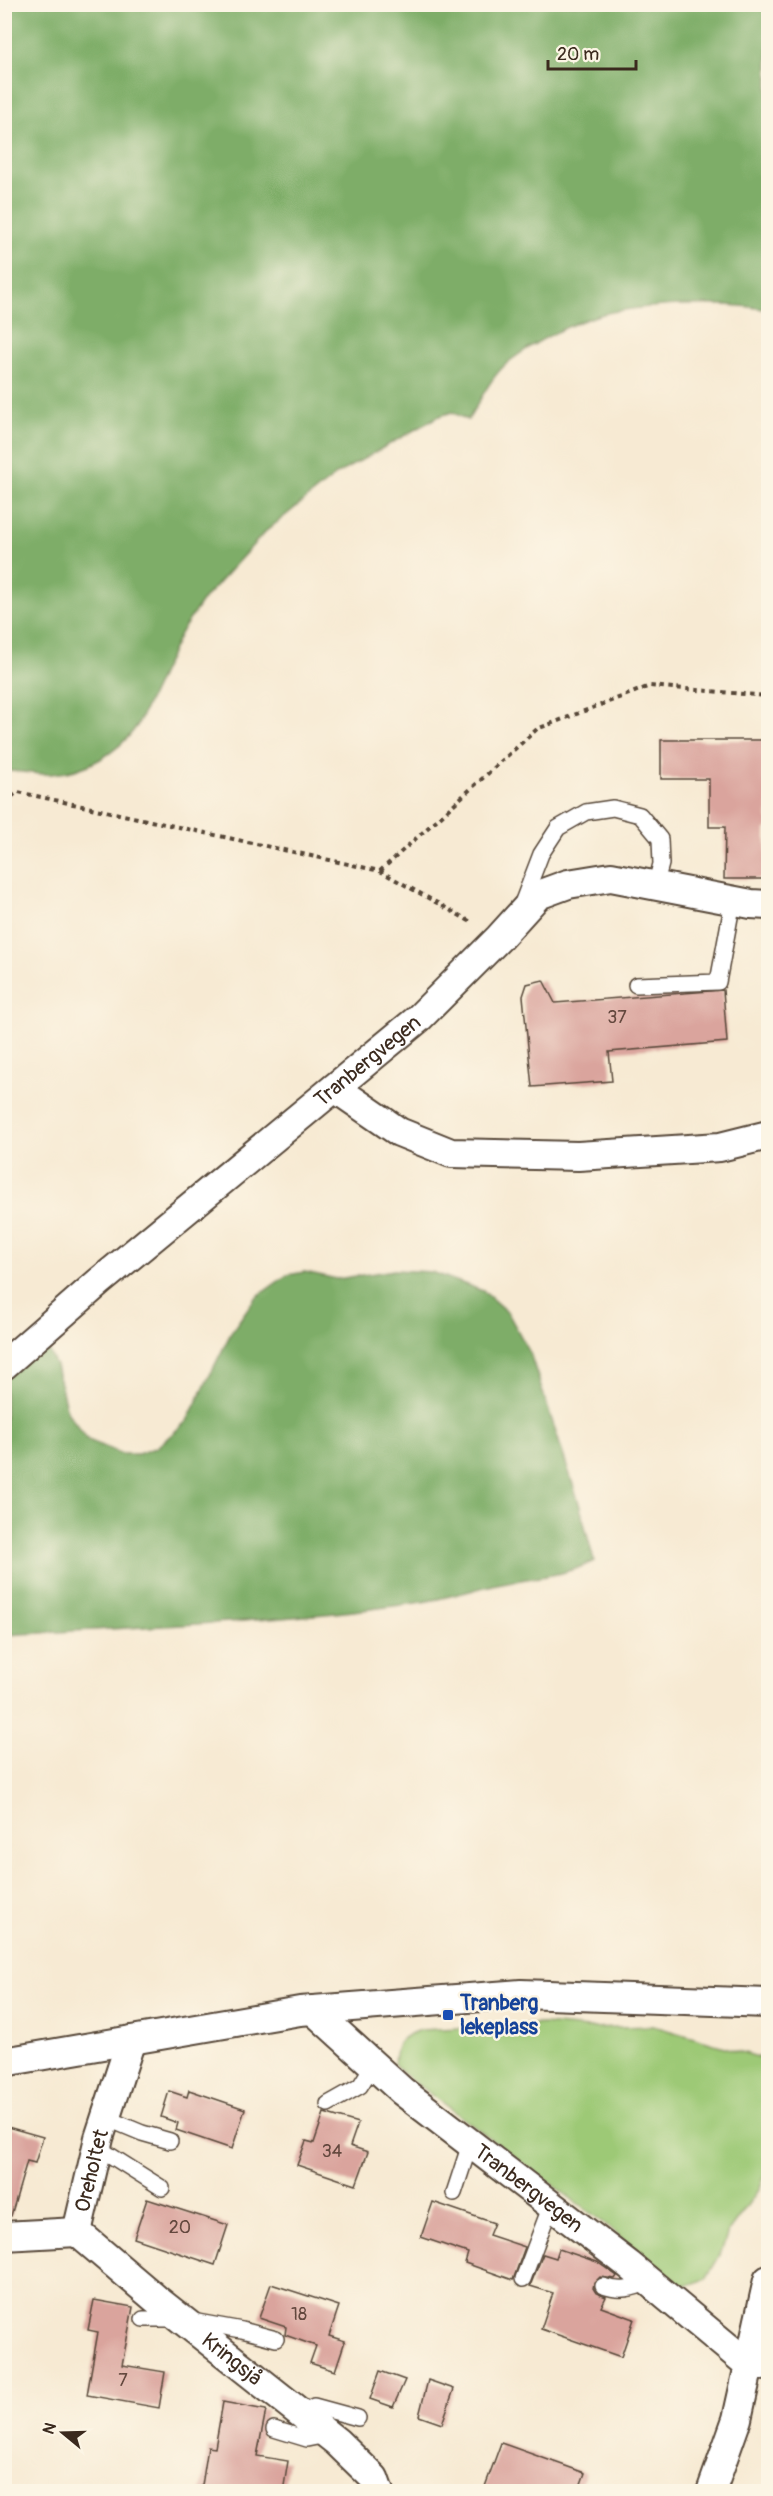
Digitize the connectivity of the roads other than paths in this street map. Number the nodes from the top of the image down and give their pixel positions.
1 (655, 886) junction
2 (733, 901) junction
3 (768, 905) edge
4 (507, 929) junction
5 (636, 985) dead end
6 (335, 1088) junction
7 (768, 1135) edge
8 (4, 1365) edge
9 (768, 2003) edge
10 (313, 2010) junction
11 (131, 2040) junction
12 (4, 2062) edge
13 (374, 2066) junction
14 (328, 2104) dead end
15 (106, 2118) junction
16 (170, 2140) dead end
17 (470, 2144) junction
18 (97, 2147) junction
19 (162, 2188) dead end
20 (454, 2193) dead end
21 (551, 2205) junction
22 (77, 2232) junction
23 (6, 2234) edge
24 (524, 2279) dead end
25 (768, 2280) edge
26 (649, 2282) junction
27 (603, 2286) dead end
28 (143, 2319) dead end
29 (181, 2319) junction
30 (276, 2339) dead end
31 (759, 2365) edge
32 (301, 2414) junction
33 (357, 2418) dead end
34 (274, 2429) dead end
35 (327, 2435) junction
36 (379, 2492) edge
37 (711, 2492) edge

1 - 2 street, Tranbergvegen
1 - 4 street, Tranbergvegen
1 - 4 lane
2 - 3 street, Tranbergvegen
2 - 5 lane
4 - 6 street, Tranbergvegen
6 - 7 street
6 - 8 street, Tranbergvegen
9 - 10 street
10 - 11 street
10 - 13 street, Tranbergvegen
11 - 12 street
11 - 15 street, Oreholtet
13 - 14 lane
13 - 17 street, Tranbergvegen
15 - 16 lane
15 - 18 street, Oreholtet
17 - 20 lane
17 - 21 street, Tranbergvegen
18 - 19 lane
18 - 22 street, Oreholtet
21 - 24 lane
21 - 26 street, Tranbergvegen
22 - 23 street, Oreholtet
22 - 29 street, Kringsjå
25 - 31 street
26 - 27 lane
26 - 31 street, Tranbergvegen
28 - 29 lane
29 - 30 lane
29 - 32 street, Kringsjå
31 - 37 street
32 - 33 lane
32 - 35 street, Kringsjå
34 - 35 lane
35 - 36 street, Kringsjå

